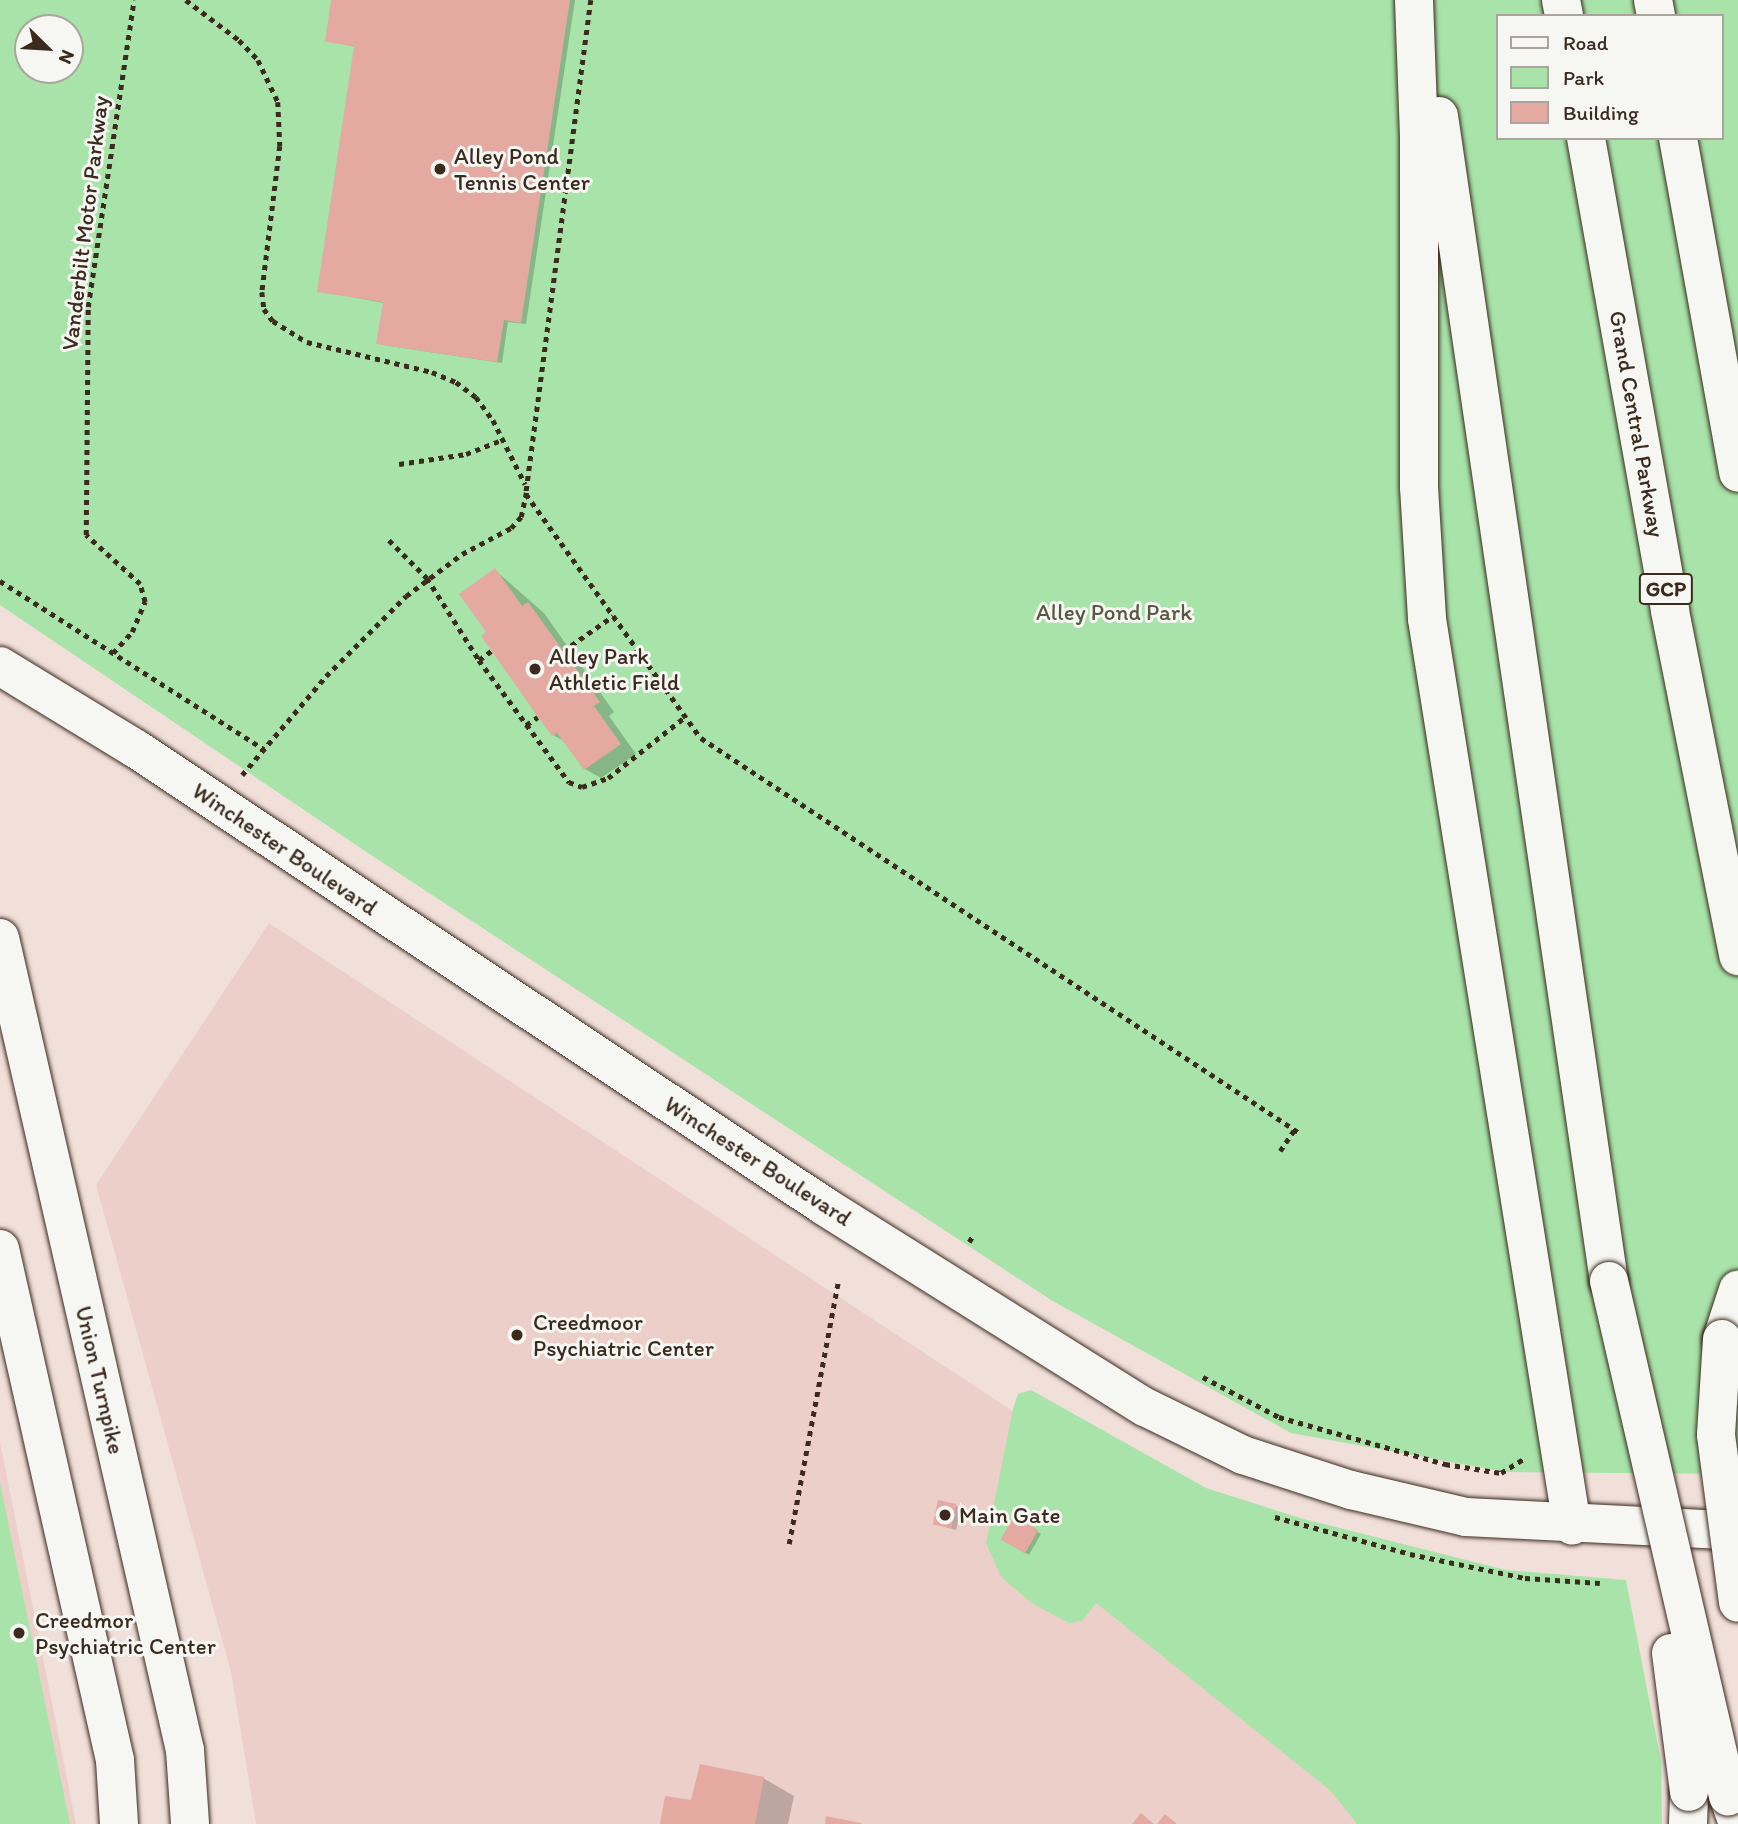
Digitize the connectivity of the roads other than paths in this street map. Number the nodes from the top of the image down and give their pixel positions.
1 (1414, 0) edge
2 (1422, 0) edge
3 (1586, 140) edge
4 (1678, 140) edge
5 (1690, 205) junction
6 (1738, 398) edge
7 (1738, 472) edge
8 (0, 666) edge
9 (0, 938) edge
10 (1738, 956) edge
11 (0, 1249) edge
12 (1609, 1282) junction
13 (1738, 1290) edge
14 (1572, 1525) junction
15 (1738, 1531) edge
16 (1738, 1603) edge
17 (1689, 1808) edge
18 (1733, 1810) edge
19 (119, 1824) edge
20 (190, 1824) edge

1 - 14 main road
2 - 12 main road
3 - 10 main road, Grand Central Parkway / GCP
4 - 5 main road
5 - 6 main road
5 - 7 main road
8 - 14 main road, Winchester Boulevard
9 - 20 main road, Union Turnpike
11 - 19 main road
12 - 17 main road, bridge
12 - 18 main road, bridge
13 - 16 main road, bridge
14 - 15 main road, Winchester Boulevard

